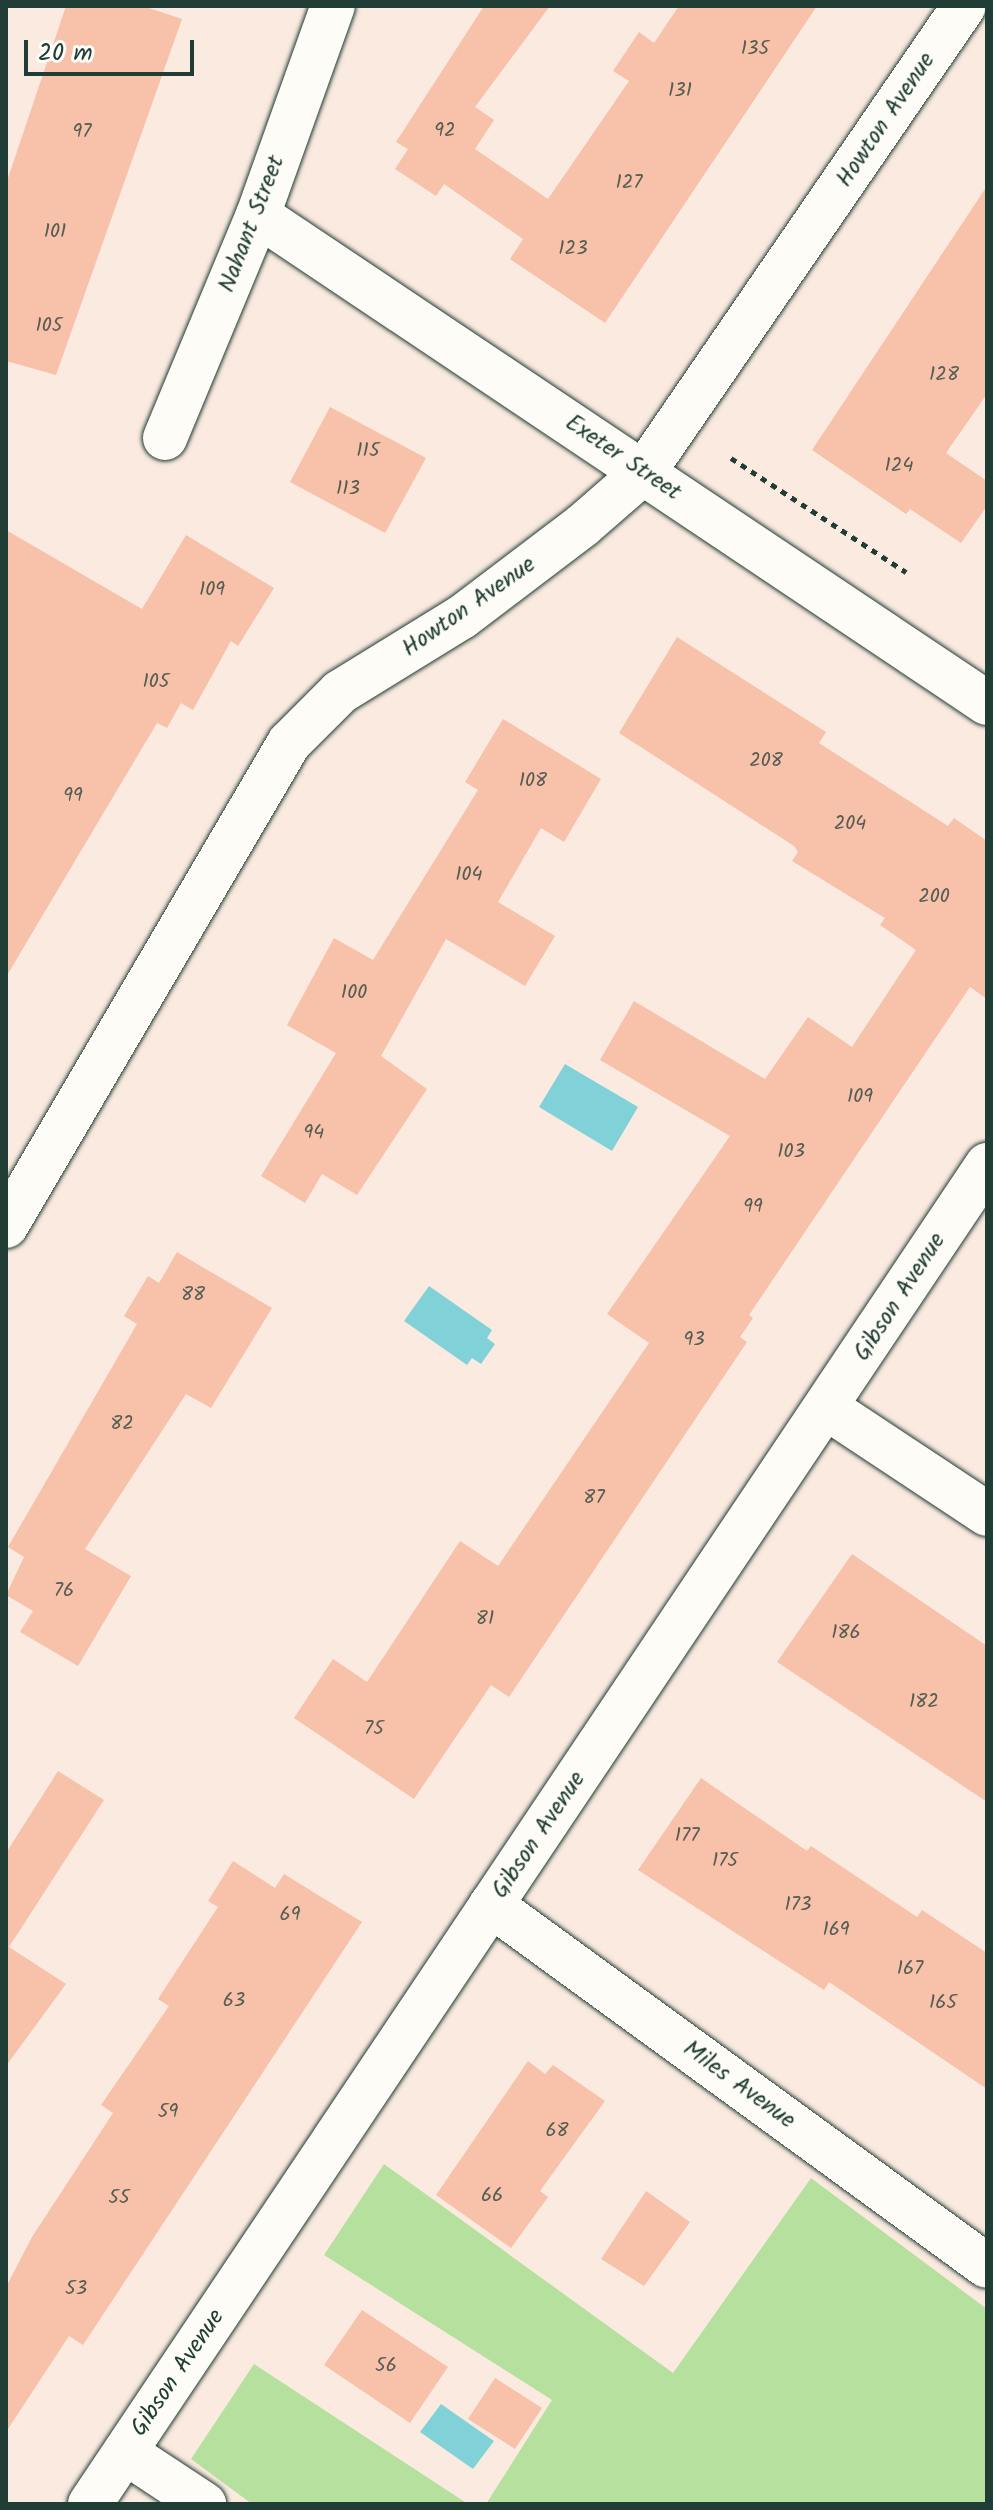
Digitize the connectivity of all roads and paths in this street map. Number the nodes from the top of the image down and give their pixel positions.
1 (333, 6) edge
2 (964, 6) edge
3 (258, 215) junction
4 (165, 438) dead end
5 (731, 458) dead end
6 (644, 472) junction
7 (906, 572) dead end
8 (987, 703) edge
9 (987, 1165) edge
10 (6, 1226) edge
11 (827, 1408) junction
12 (987, 1514) edge
13 (491, 1905) junction
14 (987, 2266) edge
15 (125, 2452) junction
16 (90, 2504) edge
17 (204, 2504) edge

1 - 3 street, Nahant Street
2 - 6 street, Howton Avenue
3 - 4 street, Nahant Street
3 - 6 street, Exeter Street
5 - 7 path
6 - 8 street, Exeter Street
6 - 10 street, Howton Avenue
9 - 11 street, Gibson Avenue
11 - 12 street
11 - 13 street, Gibson Avenue
13 - 14 street, Miles Avenue
13 - 15 street, Gibson Avenue
15 - 16 street, Gibson Avenue
15 - 17 street

